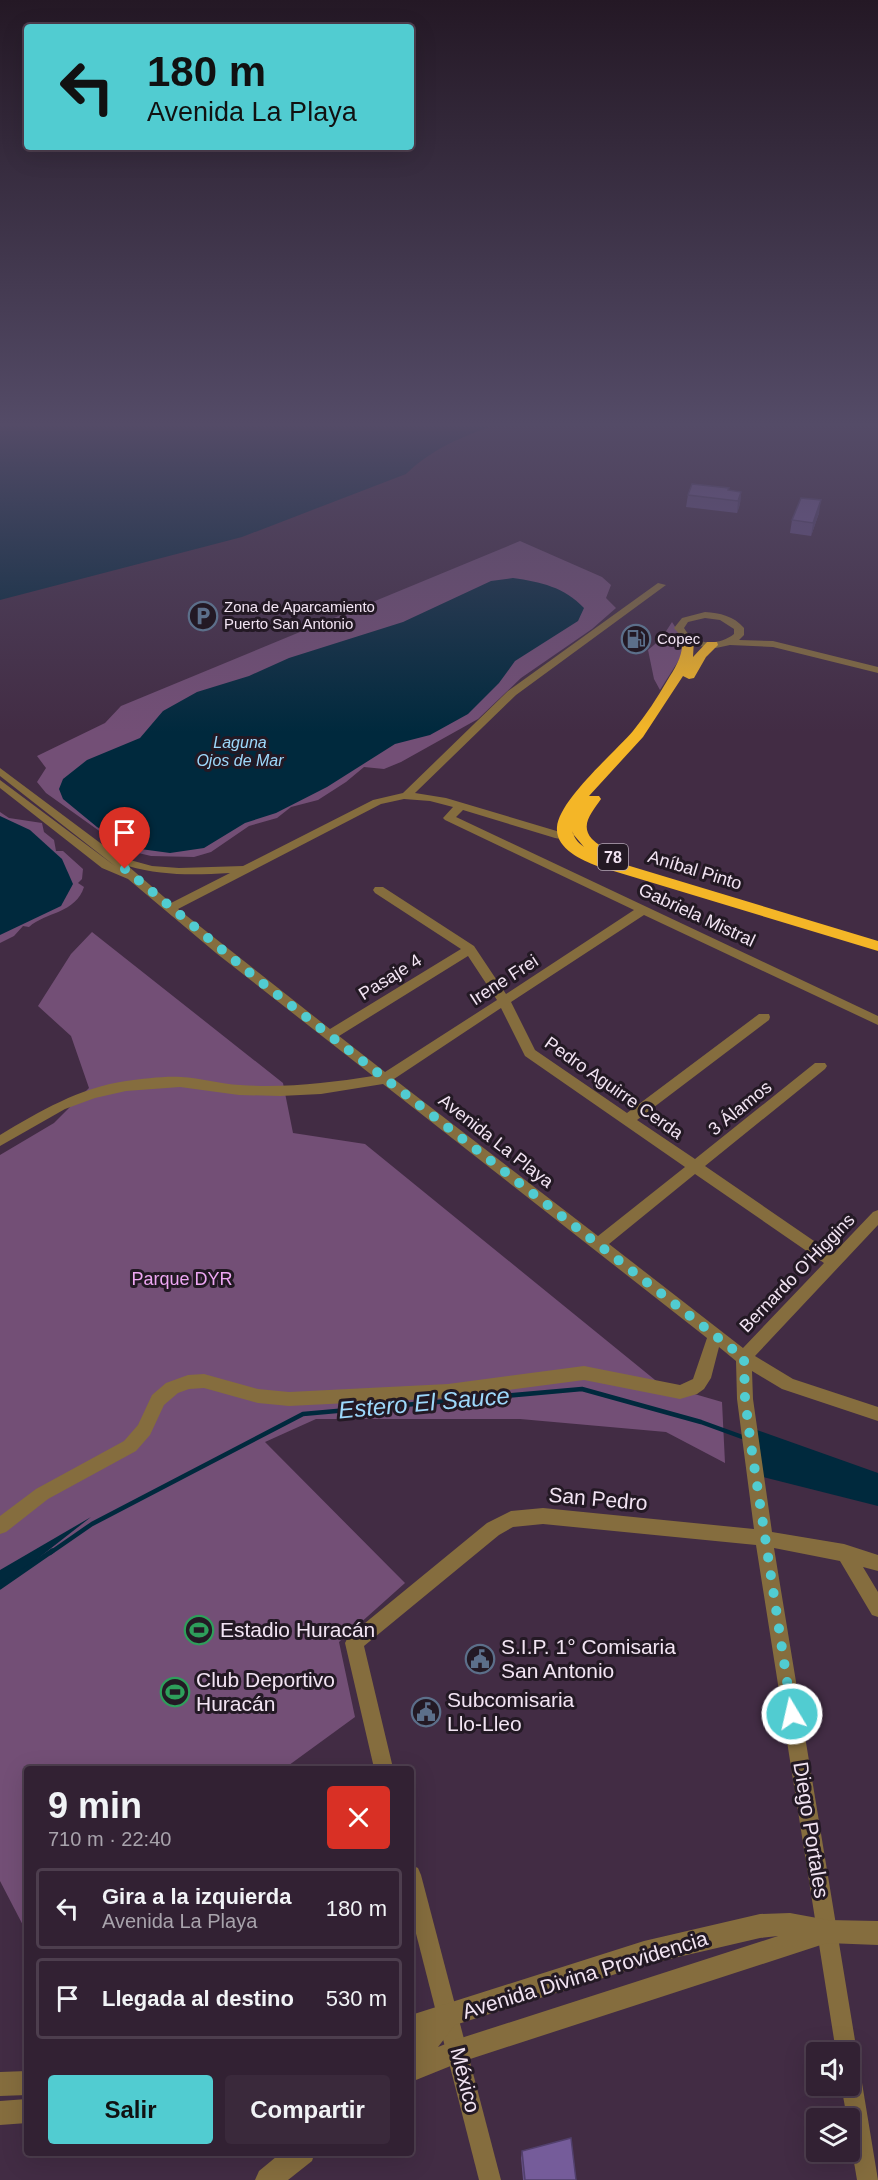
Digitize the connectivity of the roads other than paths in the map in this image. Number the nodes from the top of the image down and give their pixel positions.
1 (662, 585) dead end
2 (740, 631) junction
3 (688, 639) junction
4 (730, 642) junction
5 (773, 644) junction
6 (712, 645) junction
7 (878, 670) edge
8 (0, 771) edge
9 (0, 783) edge
10 (407, 795) junction
11 (460, 806) junction
12 (566, 837) junction
13 (583, 839) junction
14 (116, 859) junction
15 (254, 866) junction
16 (234, 876) junction
17 (134, 879) junction
18 (379, 890) dead end
19 (171, 908) junction
20 (643, 910) junction
21 (878, 934) edge
22 (878, 946) edge
23 (470, 949) junction
24 (504, 1001) junction
25 (764, 1017) dead end
26 (878, 1021) edge
27 (329, 1036) junction
28 (820, 1066) dead end
29 (384, 1079) junction
30 (628, 1120) junction
31 (0, 1141) edge
32 (697, 1168) junction
33 (878, 1216) edge
34 (599, 1245) junction
35 (835, 1263) junction
36 (717, 1337) junction
37 (744, 1358) junction
38 (878, 1414) edge
39 (0, 1526) edge
40 (764, 1538) junction
41 (844, 1552) junction
42 (878, 1563) edge
43 (878, 1609) edge
44 (384, 1766) edge
45 (414, 1886) edge
46 (828, 1932) junction
47 (878, 1933) edge
48 (448, 2015) junction
49 (414, 2026) edge
50 (845, 2042) edge
51 (458, 2051) junction
52 (414, 2058) edge
53 (414, 2069) edge
54 (24, 2083) edge
55 (0, 2084) edge
56 (854, 2096) edge
57 (24, 2111) edge
58 (0, 2114) edge
59 (298, 2156) edge
60 (268, 2180) edge
61 (490, 2180) edge
62 (868, 2180) edge

1 - 10 street
2 - 3 street
2 - 4 street
2 - 5 street
3 - 6 street
3 - 12 highway
4 - 5 street
4 - 6 street
5 - 7 street
6 - 13 highway, 78
8 - 14 street
9 - 17 street
10 - 11 street
10 - 15 street
11 - 12 street
11 - 20 street, Gabriela Mistral
12 - 13 highway
12 - 22 highway, Aníbal Pinto / 78
13 - 21 highway, Aníbal Pinto / 78
14 - 15 street
14 - 17 street, Avenida La Playa
15 - 16 street
16 - 17 street
16 - 19 street
17 - 19 street, Avenida La Playa
18 - 23 street, Pedro Aguirre Cerda
19 - 27 street, Avenida La Playa
20 - 24 street, Irene Frei
20 - 26 street, Gabriela Mistral
23 - 24 street, Pedro Aguirre Cerda
23 - 27 street, Pasaje 4
24 - 29 street, Irene Frei
24 - 30 street, Pedro Aguirre Cerda
25 - 30 street
27 - 29 street, Avenida La Playa
28 - 32 street, 3 Álamos
29 - 31 street
29 - 34 street, Avenida La Playa
30 - 32 street, Pedro Aguirre Cerda
32 - 34 street, 3 Álamos
32 - 35 street, Pedro Aguirre Cerda
33 - 35 street, Bernardo O'Higgins
34 - 36 street, Avenida La Playa
35 - 37 street, Bernardo O'Higgins
36 - 37 street, Avenida La Playa
36 - 39 street
37 - 38 street, Avenida La Playa
37 - 40 street, Diego Portales
40 - 41 street, San Pedro
40 - 44 street, San Pedro
40 - 46 street, Diego Portales
41 - 42 street, San Pedro
41 - 43 street
45 - 48 street, México
46 - 47 street, Avenida Divina Providencia
46 - 48 street, Avenida Divina Providencia
46 - 50 street, Diego Portales
46 - 51 street, Avenida Divina Providencia
48 - 49 street, Avenida Divina Providencia
48 - 51 street, México
48 - 52 street
51 - 53 street, Avenida Divina Providencia
51 - 61 street, México
54 - 55 street
56 - 62 street
57 - 58 street
59 - 60 street

